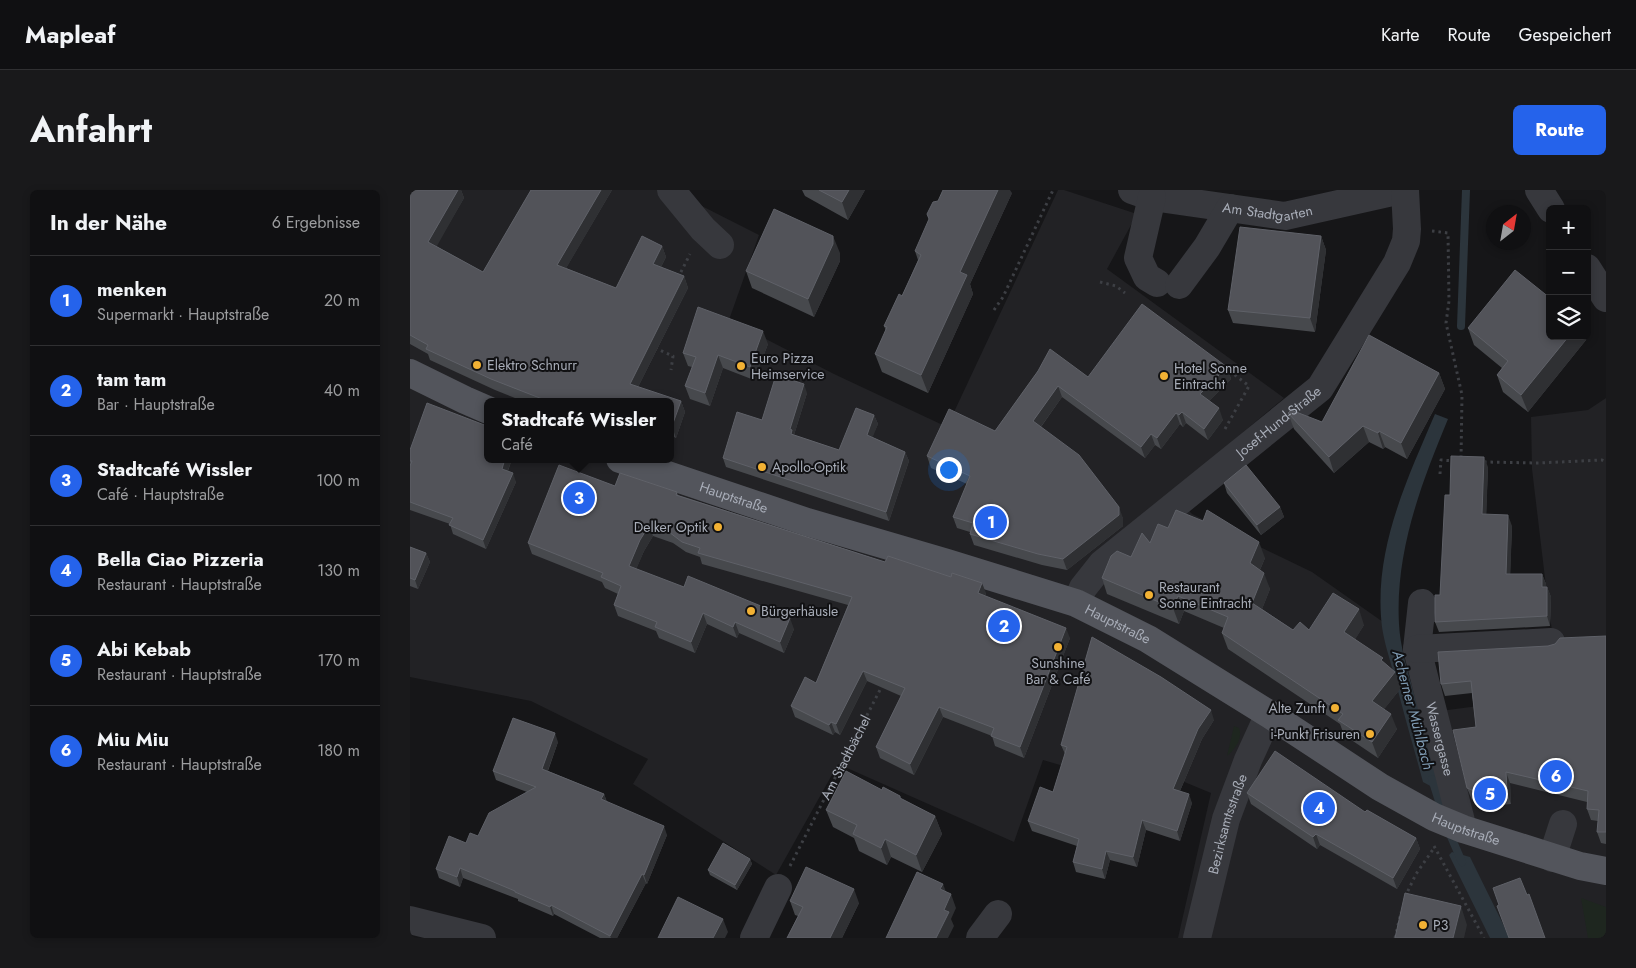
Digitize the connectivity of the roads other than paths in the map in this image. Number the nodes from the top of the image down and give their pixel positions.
1 (671, 190) edge
2 (1403, 190) edge
3 (1539, 190) edge
4 (1142, 193) edge
5 (1548, 205) edge
6 (1230, 208) junction
7 (712, 237) road end
8 (1591, 274) edge
9 (1606, 298) edge
10 (410, 374) edge
11 (484, 408) edge
12 (632, 463) edge
13 (1076, 603) junction
14 (1422, 603) dead end
15 (1551, 642) dead end
16 (1417, 649) junction
17 (1270, 714) junction
18 (1563, 824) dead end
19 (1461, 828) junction
20 (1552, 858) junction
21 (1580, 866) junction
22 (1606, 871) edge
23 (1606, 880) edge
24 (778, 888) road end
25 (998, 914) dead end
26 (410, 920) edge
27 (482, 938) edge
28 (754, 938) edge
29 (980, 938) edge
30 (1197, 938) edge

1 - 7 street
2 - 6 street, Am Stadtgarten
2 - 13 street, Josef-Hund-Straße
3 - 5 street
4 - 6 street, Am Stadtgarten
4 - 6 street
8 - 9 street
10 - 11 main road
12 - 13 main road, Hauptstraße
13 - 17 main road, Hauptstraße
14 - 16 street, Wassergasse
15 - 16 street
16 - 19 street, Wassergasse
17 - 19 main road, Hauptstraße
17 - 30 street, Bezirksamtsstraße
18 - 20 street
19 - 20 main road, Hauptstraße
20 - 21 main road, Hauptstraße
21 - 22 main road, Hauptstraße
21 - 23 main road, Hauptstraße
24 - 28 street
25 - 29 street
26 - 27 street

